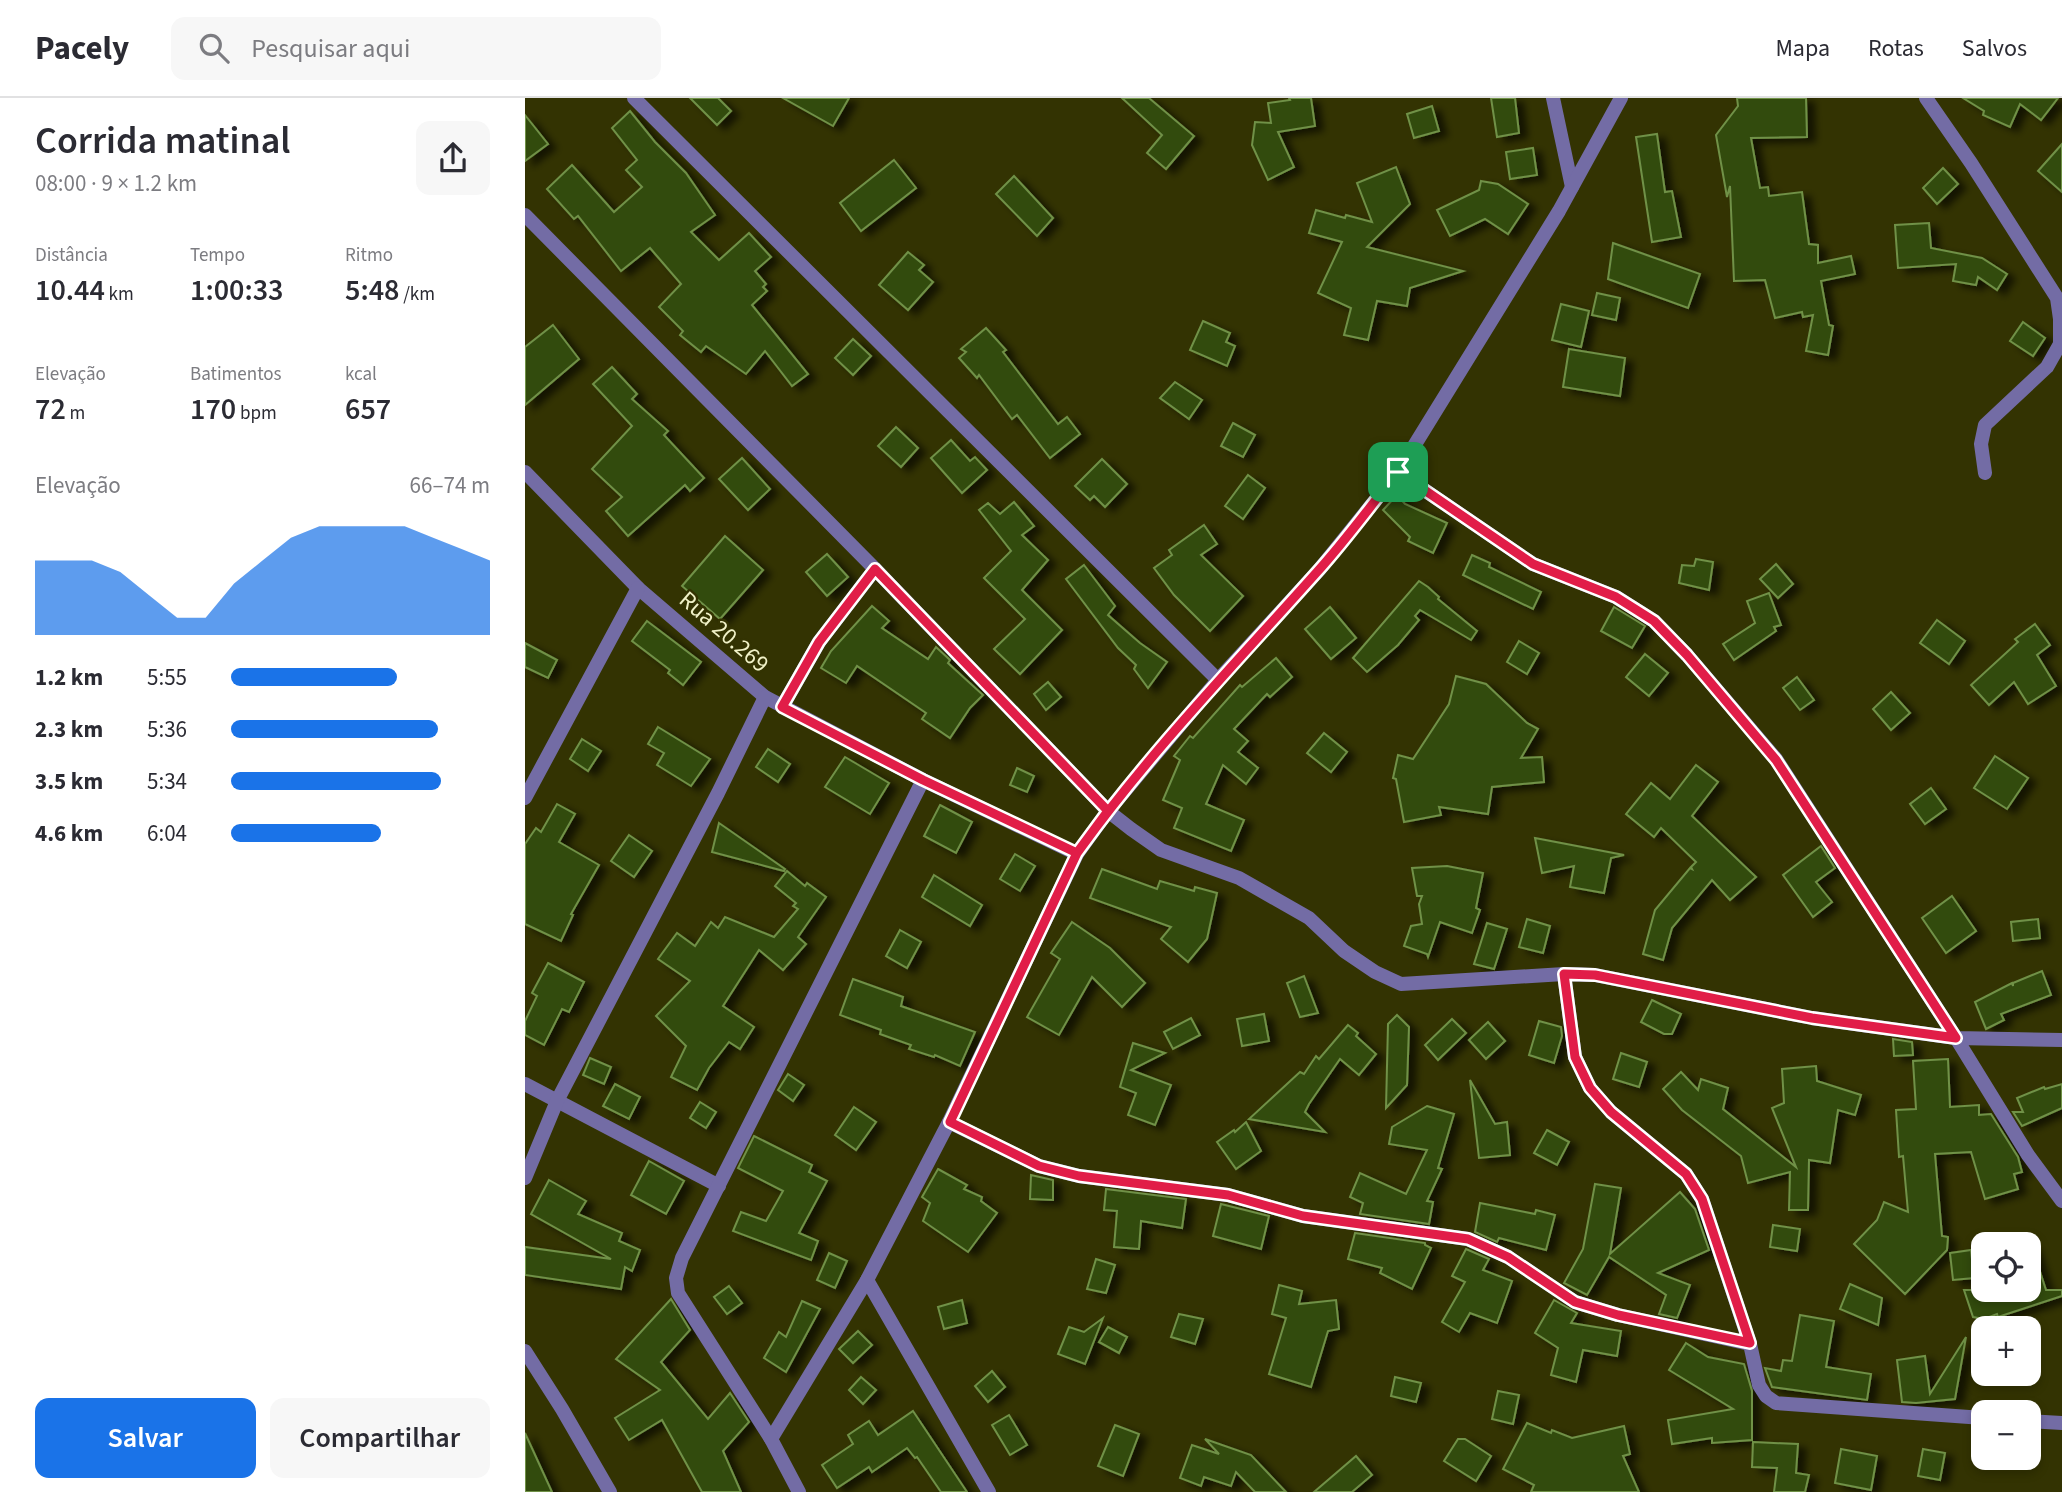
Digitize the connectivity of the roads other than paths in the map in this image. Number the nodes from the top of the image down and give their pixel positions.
1 (634, 98) edge
2 (1553, 98) edge
3 (1621, 98) edge
4 (1926, 98) edge
5 (1572, 187) junction
6 (525, 215) edge
7 (525, 472) edge
8 (1398, 472) junction
9 (1985, 473) dead end
10 (875, 569) junction
11 (638, 587) junction
12 (1218, 680) junction
13 (765, 697) junction
14 (782, 707) junction
15 (923, 780) junction
16 (525, 798) edge
17 (1108, 811) junction
18 (1077, 853) junction
19 (1564, 974) junction
20 (1956, 1038) junction
21 (2062, 1041) edge
22 (525, 1084) edge
23 (557, 1101) junction
24 (950, 1122) junction
25 (525, 1178) edge
26 (719, 1186) junction
27 (2062, 1201) edge
28 (867, 1280) junction
29 (1750, 1343) junction
30 (525, 1351) edge
31 (1971, 1417) edge
32 (2041, 1422) edge
33 (2062, 1423) edge
34 (771, 1439) junction
35 (610, 1492) edge
36 (799, 1492) edge
37 (989, 1492) edge

1 - 12 street
2 - 5 street
3 - 5 street
4 - 9 street
5 - 8 street
6 - 10 street
7 - 11 street, Rua 20.269
8 - 12 street
8 - 20 street
10 - 14 street
10 - 17 street
11 - 13 street, Rua 20.269
11 - 16 street
12 - 17 street
13 - 14 street, Rua 20.269
13 - 23 street
14 - 15 street, Rua 20.269
15 - 18 street, Rua 20.269
15 - 26 street
17 - 18 street
17 - 19 street
18 - 24 street
19 - 20 street
19 - 29 street
20 - 21 street
20 - 27 street
22 - 23 street
23 - 25 street
23 - 26 street
24 - 28 street
24 - 29 street
26 - 34 street
28 - 34 street
28 - 37 street
29 - 31 street
30 - 35 street
32 - 33 street
34 - 36 street

